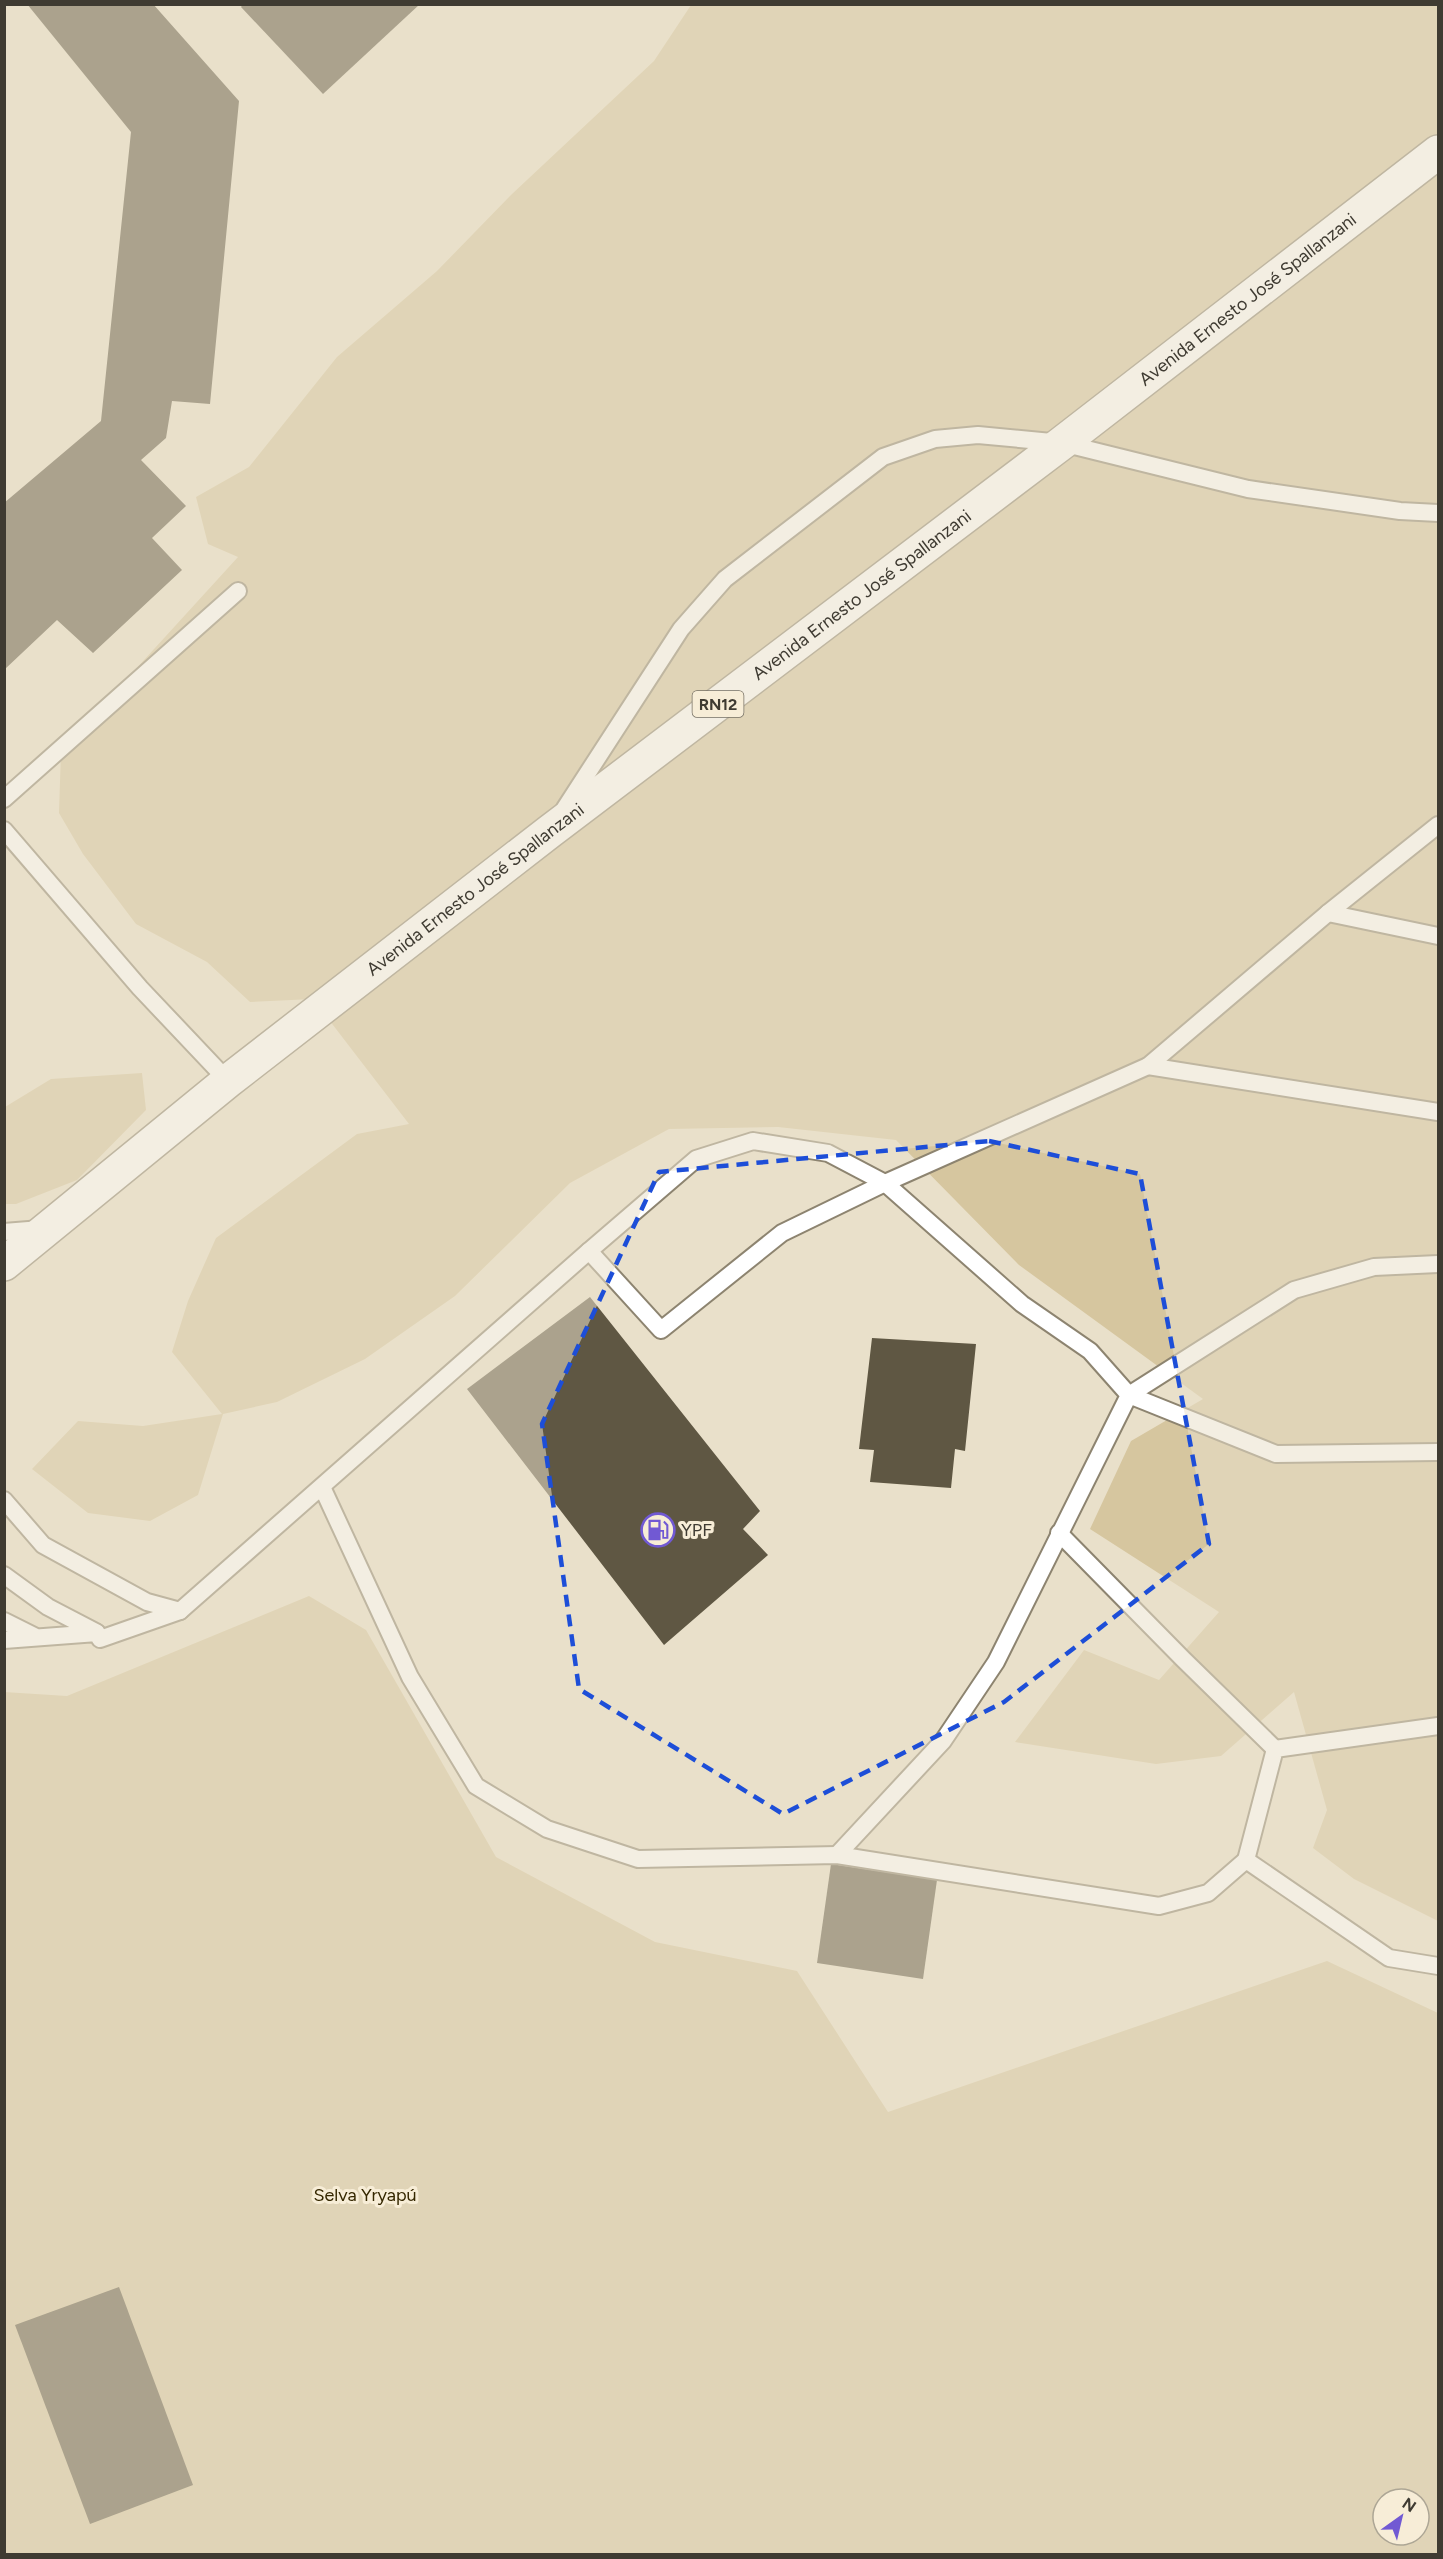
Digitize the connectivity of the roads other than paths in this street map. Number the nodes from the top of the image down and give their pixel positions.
1 (1438, 152) edge
2 (1062, 443) junction
3 (1438, 513) edge
4 (238, 591) dead end
5 (4, 799) edge
6 (1438, 825) edge
7 (4, 830) edge
8 (549, 832) junction
9 (1328, 913) junction
10 (1438, 936) edge
11 (1148, 1065) junction
12 (228, 1081) junction
13 (1438, 1112) edge
14 (885, 1183) junction
15 (589, 1251) junction
16 (6, 1259) edge
17 (1438, 1264) edge
18 (1129, 1395) junction
19 (1438, 1452) edge
20 (322, 1487) junction
21 (4, 1500) edge
22 (1059, 1533) junction
23 (4, 1575) edge
24 (180, 1611) junction
25 (4, 1621) edge
26 (34, 1636) junction
27 (98, 1636) junction
28 (4, 1640) edge
29 (1438, 1726) edge
30 (1275, 1749) junction
31 (837, 1855) junction
32 (1246, 1860) junction
33 (1438, 1966) edge

1 - 2 highway, Avenida Ernesto José Spallanzani / RN12
2 - 3 lane
2 - 8 highway, Avenida Ernesto José Spallanzani / RN12
2 - 8 lane
4 - 5 lane
6 - 9 lane
7 - 12 lane
8 - 12 highway, Avenida Ernesto José Spallanzani / RN12
9 - 10 lane
9 - 11 lane
11 - 13 lane
11 - 14 lane
12 - 16 highway, Avenida Ernesto José Spallanzani / RN12
14 - 15 lane
14 - 15 lane
14 - 18 lane
15 - 20 lane
17 - 18 lane
18 - 19 lane
18 - 22 lane
20 - 24 lane
20 - 31 lane
21 - 24 lane
22 - 30 lane
22 - 31 lane
23 - 27 lane
24 - 27 lane
25 - 26 lane
26 - 27 lane
26 - 28 lane
29 - 30 lane
30 - 32 lane
31 - 32 lane
32 - 33 lane

